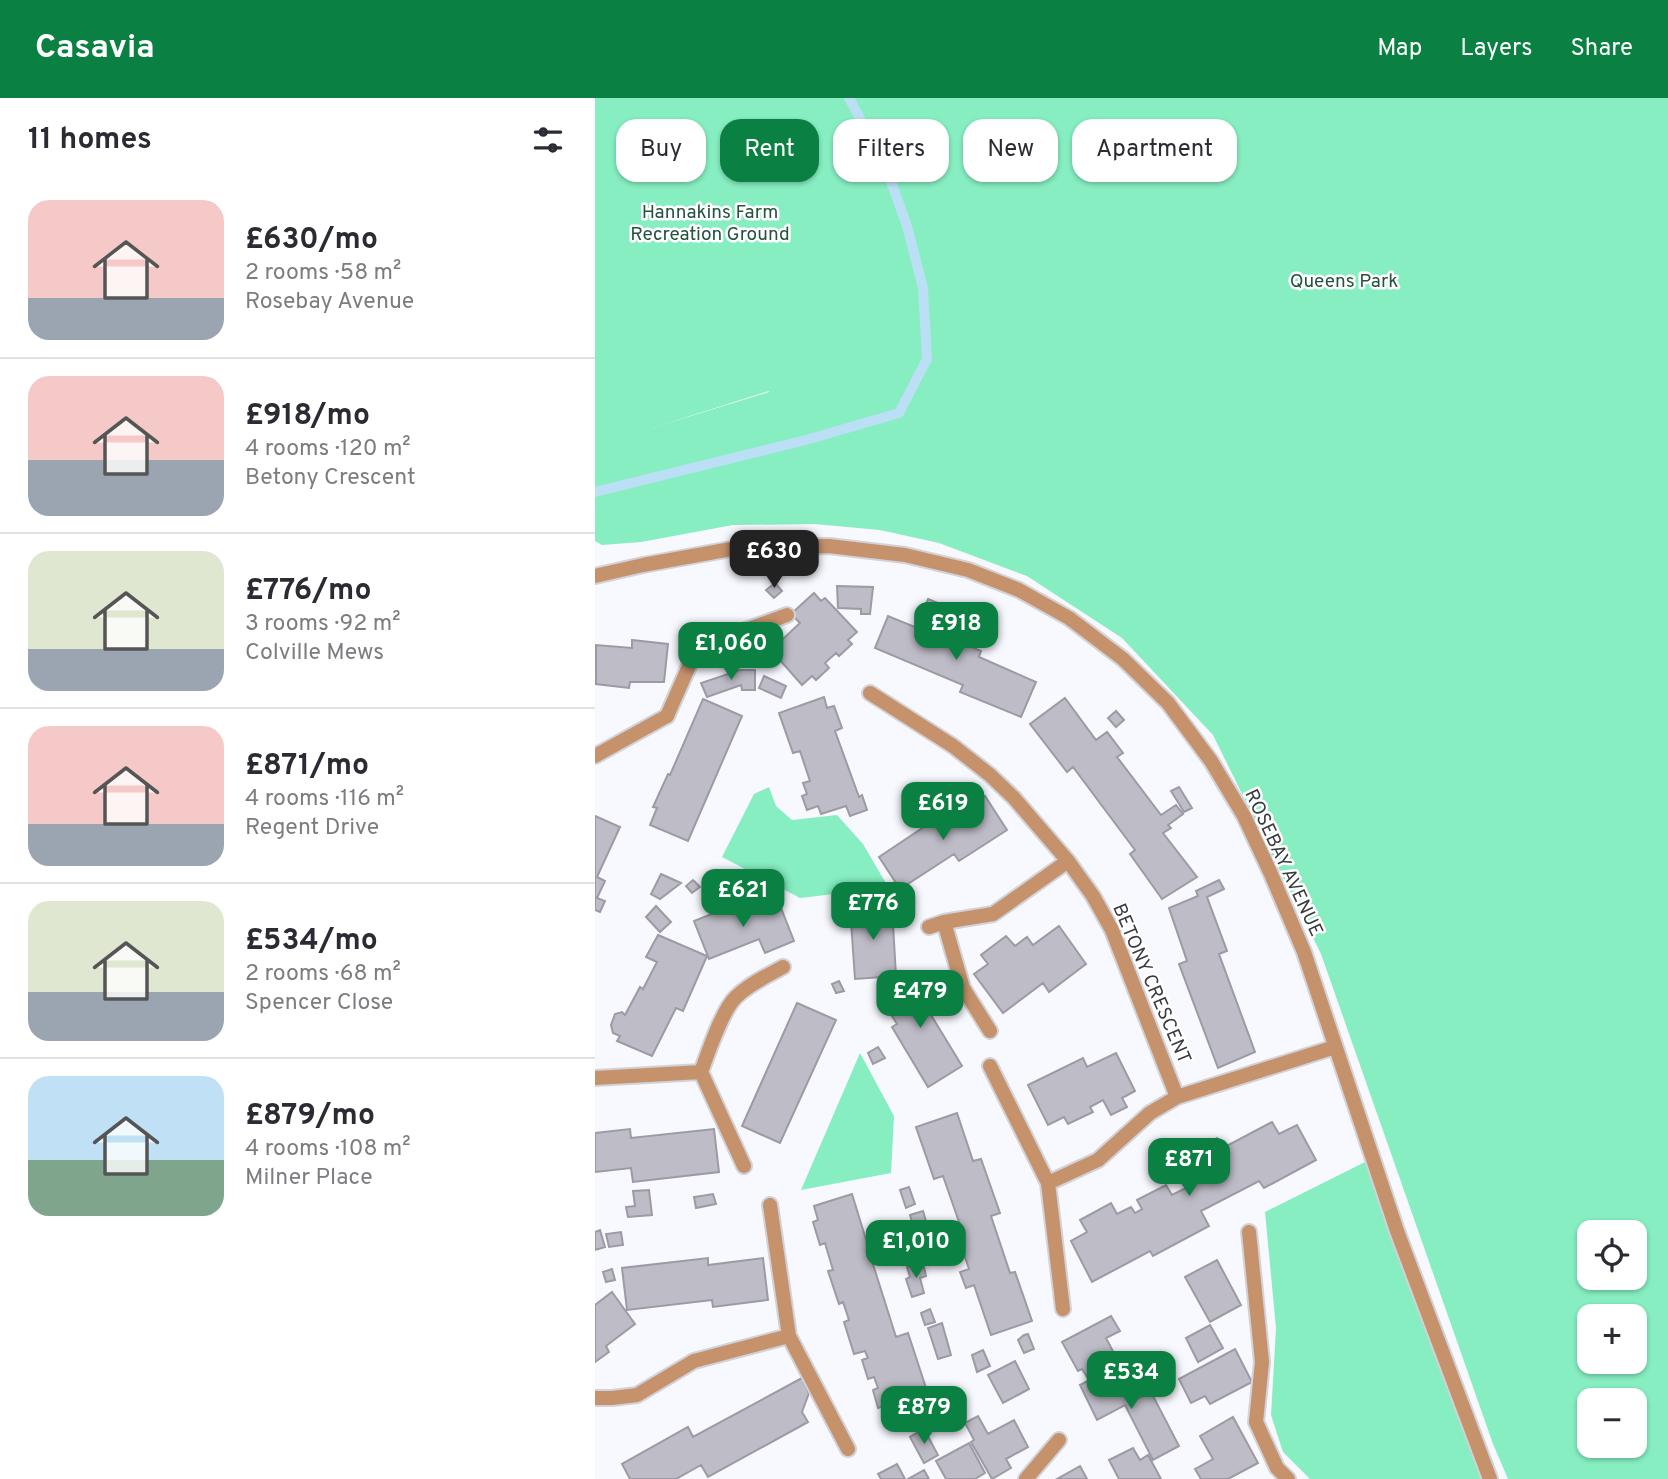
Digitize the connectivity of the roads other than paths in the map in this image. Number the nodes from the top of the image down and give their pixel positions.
1 (595, 576) edge
2 (787, 615) dead end
3 (870, 693) dead end
4 (595, 756) edge
5 (1068, 861) junction
6 (944, 922) junction
7 (929, 927) dead end
8 (783, 967) dead end
9 (990, 1031) dead end
10 (1335, 1047) junction
11 (990, 1066) dead end
12 (701, 1072) junction
13 (595, 1078) edge
14 (1177, 1097) junction
15 (744, 1166) dead end
16 (1048, 1183) junction
17 (770, 1205) dead end
18 (1249, 1232) dead end
19 (1063, 1309) dead end
20 (789, 1336) junction
21 (595, 1398) edge
22 (1059, 1440) dead end
23 (848, 1449) dead end
24 (1026, 1479) edge
25 (1289, 1479) edge
26 (1490, 1479) edge

1 - 10 street, ROSEBAY AVENUE
2 - 4 street
3 - 5 street, BETONY CRESCENT
5 - 6 street
5 - 14 street, BETONY CRESCENT
6 - 7 street
6 - 9 street
8 - 12 street
10 - 14 street
10 - 26 street, ROSEBAY AVENUE
11 - 16 street
12 - 13 street
12 - 15 street
14 - 16 street
16 - 19 street
17 - 20 street
18 - 25 street
20 - 21 street
20 - 23 street
22 - 24 street

